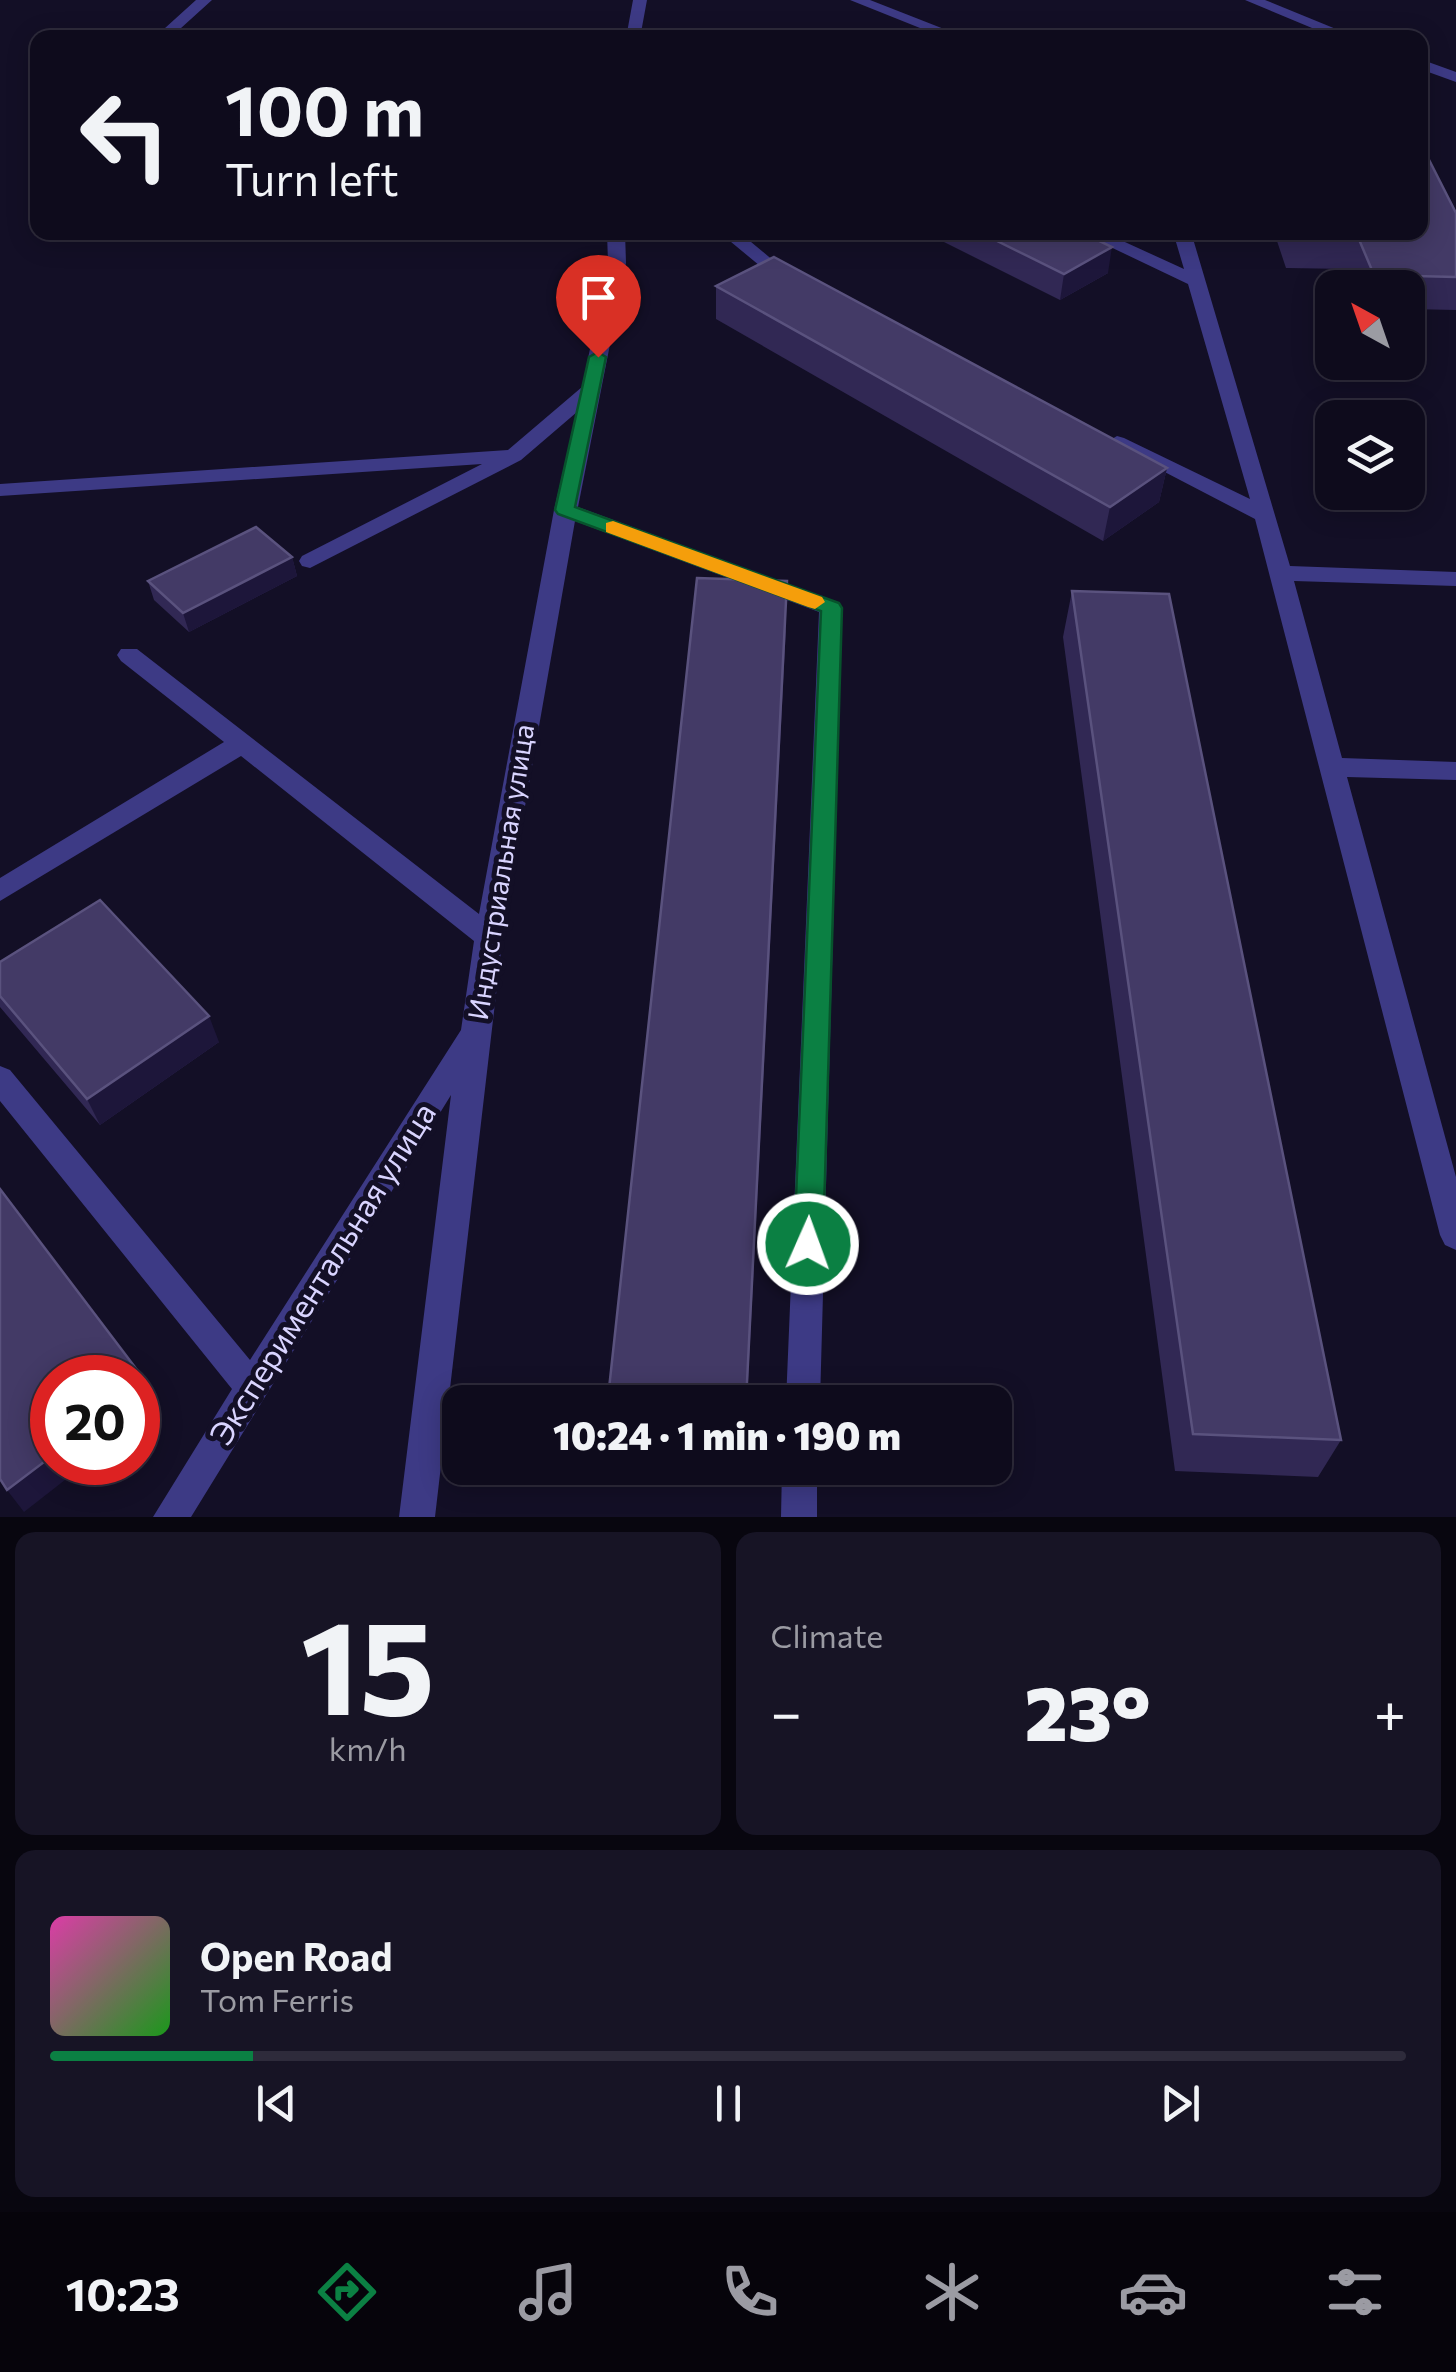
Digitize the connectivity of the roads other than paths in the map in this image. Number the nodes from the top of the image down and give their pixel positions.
1 (206, 0) edge
2 (640, 0) edge
3 (858, 0) edge
4 (1252, 0) edge
5 (170, 30) edge
6 (638, 30) edge
7 (939, 30) edge
8 (1330, 30) edge
9 (1428, 67) edge
10 (1456, 77) edge
11 (616, 240) edge
12 (736, 240) edge
13 (1105, 240) edge
14 (1184, 240) edge
15 (1194, 280) junction
16 (814, 293) edge
17 (591, 388) junction
18 (1091, 430) edge
19 (514, 456) junction
20 (0, 490) edge
21 (565, 510) junction
22 (1265, 515) junction
23 (310, 561) dead end
24 (1283, 573) junction
25 (1456, 579) edge
26 (129, 655) dead end
27 (242, 743) junction
28 (1334, 767) junction
29 (1456, 771) edge
30 (0, 891) edge
31 (489, 936) junction
32 (475, 1031) junction
33 (0, 1079) edge
34 (1456, 1235) edge
35 (804, 1385) edge
36 (252, 1388) junction
37 (800, 1485) edge
38 (170, 1517) edge
39 (417, 1517) edge
40 (799, 1517) edge

1 - 5 street
2 - 6 street
3 - 7 street
4 - 8 street
9 - 10 street
11 - 17 street, Индустриальная улица
12 - 16 street
13 - 15 street
14 - 15 street
15 - 22 street
17 - 19 street
17 - 21 street, Индустриальная улица
18 - 22 street
19 - 20 street
19 - 23 street
21 - 31 street, Индустриальная улица
21 - 35 street
22 - 24 street
24 - 25 street
24 - 28 street
26 - 27 street
27 - 30 street
27 - 31 street
28 - 29 street
28 - 34 street
31 - 32 street, Индустриальная улица
32 - 36 street, Экспериментальная улица
32 - 39 street, Индустриальная улица
33 - 36 street
36 - 38 street, Экспериментальная улица
37 - 40 street

